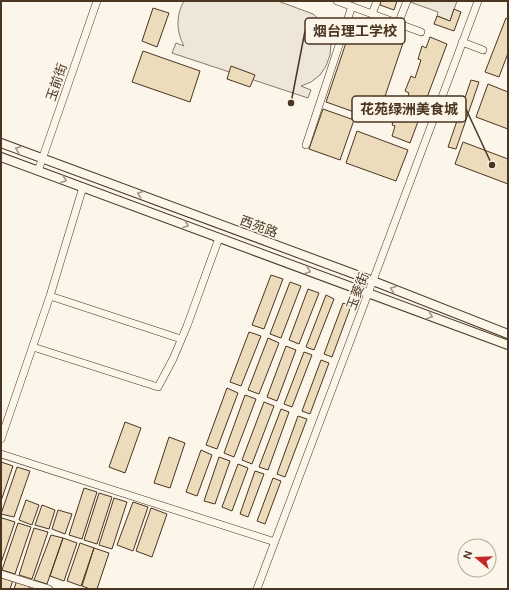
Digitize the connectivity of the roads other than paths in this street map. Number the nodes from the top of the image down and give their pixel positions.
1 (97, 1) edge
2 (337, 1) edge
3 (377, 1) edge
4 (407, 1) edge
5 (478, 1) edge
6 (352, 6) junction
7 (372, 14) junction
8 (398, 24) junction
9 (421, 32) dead end
10 (462, 42) junction
11 (483, 50) dead end
12 (1, 143) edge
13 (306, 145) dead end
14 (1, 157) edge
15 (42, 158) junction
16 (38, 171) junction
17 (83, 187) junction
18 (219, 238) junction
19 (373, 281) junction
20 (369, 293) junction
21 (50, 296) junction
22 (508, 334) edge
23 (181, 340) junction
24 (508, 345) edge
25 (33, 347) junction
26 (1, 439) edge
27 (1, 454) edge
28 (275, 542) junction
29 (1, 574) edge
30 (49, 589) edge
31 (257, 589) edge

1 - 15 street, 玉前街
2 - 6 street
3 - 7 street
4 - 8 street
5 - 10 street, 玉菱街
6 - 7 street
6 - 13 street
7 - 8 street
8 - 9 street
10 - 11 street
10 - 19 street, 玉菱街
15 -> 12 main road, 西苑路
14 - 16 main road, 西苑路
15 - 16 street, 玉前街
19 -> 15 main road, 西苑路
16 -> 17 main road, 西苑路
17 -> 18 main road, 西苑路
17 - 21 street
18 -> 20 main road, 西苑路
18 - 23 street
19 - 20 street, 玉菱街
22 -> 19 main road, 西苑路
20 -> 24 main road, 西苑路
20 - 28 street, 玉菱街
21 - 23 street
21 - 25 street
23 - 25 street
25 - 26 street
27 - 28 street
28 - 31 street, 玉菱街
29 - 30 street

